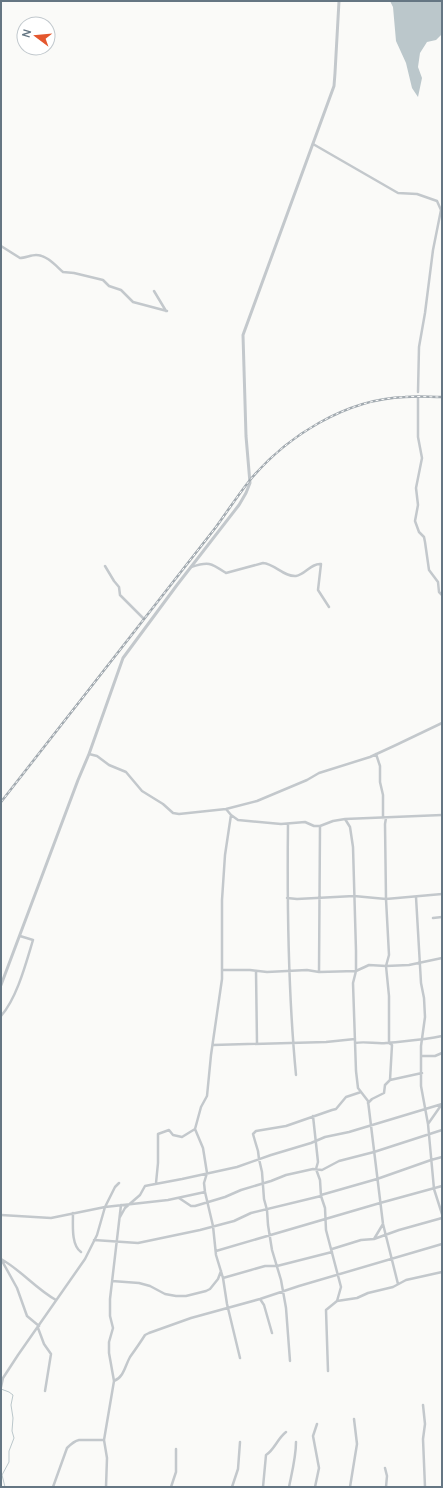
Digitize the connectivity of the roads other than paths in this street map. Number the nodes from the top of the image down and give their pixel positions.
1 (339, 1) edge
2 (313, 144) junction
3 (1, 246) edge
4 (154, 291) dead end
5 (418, 392) dead end
6 (418, 398) dead end
7 (105, 566) dead end
8 (191, 567) junction
9 (442, 595) edge
10 (329, 607) dead end
11 (143, 618) dead end
12 (442, 722) edge
13 (89, 754) junction
14 (376, 754) junction
15 (226, 809) junction
16 (231, 815) junction
17 (442, 815) edge
18 (385, 818) junction
19 (345, 819) junction
20 (288, 824) junction
21 (320, 826) junction
22 (442, 894) edge
23 (354, 896) junction
24 (416, 897) junction
25 (287, 898) junction
26 (320, 898) junction
27 (386, 899) junction
28 (442, 917) edge
29 (433, 918) dead end
30 (20, 936) junction
31 (442, 958) edge
32 (420, 962) junction
33 (386, 966) junction
34 (222, 970) junction
35 (290, 970) junction
36 (256, 971) junction
37 (356, 971) junction
38 (319, 972) junction
39 (1, 985) edge
40 (1, 1016) edge
41 (442, 1036) edge
42 (355, 1040) junction
43 (422, 1040) junction
44 (293, 1042) junction
45 (390, 1042) junction
46 (257, 1043) junction
47 (355, 1044) junction
48 (213, 1045) junction
49 (442, 1053) edge
50 (422, 1056) junction
51 (422, 1073) junction
52 (296, 1075) dead end
53 (390, 1080) junction
54 (361, 1092) junction
55 (368, 1103) junction
56 (442, 1104) edge
57 (425, 1109) junction
58 (313, 1116) junction
59 (428, 1124) junction
60 (371, 1126) junction
61 (195, 1129) junction
62 (442, 1130) edge
63 (429, 1134) junction
64 (315, 1141) junction
65 (374, 1152) junction
66 (442, 1157) edge
67 (259, 1159) junction
68 (431, 1160) junction
69 (316, 1169) junction
70 (207, 1174) junction
71 (377, 1179) junction
72 (119, 1183) dead end
73 (156, 1183) junction
74 (263, 1183) junction
75 (442, 1186) edge
76 (434, 1189) junction
77 (205, 1192) junction
78 (321, 1195) junction
79 (179, 1198) junction
80 (208, 1202) junction
81 (380, 1203) junction
82 (130, 1204) junction
83 (121, 1205) junction
84 (105, 1207) junction
85 (267, 1210) junction
86 (73, 1213) junction
87 (1, 1214) edge
88 (442, 1214) edge
89 (120, 1217) junction
90 (327, 1218) junction
91 (442, 1218) edge
92 (383, 1224) junction
93 (213, 1226) junction
94 (270, 1235) junction
95 (385, 1235) junction
96 (374, 1239) junction
97 (94, 1240) junction
98 (117, 1242) junction
99 (442, 1244) edge
100 (332, 1250) junction
101 (216, 1251) junction
102 (82, 1252) dead end
103 (1, 1259) edge
104 (392, 1259) junction
105 (277, 1266) junction
106 (221, 1271) junction
107 (442, 1272) edge
108 (337, 1275) junction
109 (223, 1278) junction
110 (112, 1281) junction
111 (398, 1284) junction
112 (282, 1292) junction
113 (260, 1299) junction
114 (56, 1300) junction
115 (337, 1302) junction
116 (228, 1308) junction
117 (38, 1327) junction
118 (272, 1333) dead end
119 (240, 1358) dead end
120 (290, 1361) dead end
121 (328, 1371) dead end
122 (114, 1381) junction
123 (1, 1387) edge
124 (45, 1391) dead end
125 (423, 1405) dead end
126 (354, 1419) dead end
127 (317, 1424) dead end
128 (286, 1432) dead end
129 (104, 1440) junction
130 (240, 1442) dead end
131 (296, 1442) dead end
132 (176, 1449) dead end
133 (385, 1468) dead end
134 (53, 1487) edge
135 (106, 1487) edge
136 (171, 1487) edge
137 (232, 1487) edge
138 (263, 1487) edge
139 (289, 1487) edge
140 (315, 1487) edge
141 (350, 1487) edge
142 (386, 1487) edge
143 (425, 1487) edge

1 - 2 street
2 - 5 street
2 - 8 street
3 - 4 street
6 - 9 street
7 - 11 street
8 - 10 street
8 - 13 street
12 - 14 street
13 - 15 street
13 - 30 street
14 - 15 street
14 - 18 street
15 - 16 street
16 - 20 street
16 - 34 street
17 - 18 street
18 - 19 street
18 - 27 street
19 - 21 street
19 - 23 street
20 - 21 street
20 - 25 street
21 - 26 street
22 - 24 street
23 - 26 street
23 - 27 street
23 - 37 street
24 - 27 street
24 - 32 street
25 - 26 street
25 - 35 street
26 - 38 street
27 - 33 street
28 - 29 street
30 - 39 street
30 - 40 street
31 - 32 street
32 - 33 street
32 - 43 street
33 - 37 street
33 - 45 street
34 - 36 street
34 - 48 street
35 - 36 street
35 - 38 street
35 - 44 street
36 - 46 street
37 - 38 street
37 - 42 street
41 - 43 street
42 - 44 street
42 - 47 street
43 - 45 street
43 - 50 street
44 - 46 street
44 - 52 street
45 - 47 street
45 - 53 street
46 - 48 street
47 - 54 street
48 - 61 street
49 - 50 street
50 - 51 street
51 - 53 street
51 - 57 street
53 - 55 street
54 - 55 street
54 - 58 street
55 - 60 street
56 - 57 street
56 - 59 street
57 - 59 street
57 - 60 street
58 - 64 street
58 - 67 street
59 - 63 street
60 - 64 street
60 - 65 street
61 - 70 street
61 - 73 street
62 - 63 street
63 - 65 street
63 - 68 street
64 - 67 street
64 - 69 street
65 - 69 street
65 - 71 street
66 - 68 street
67 - 70 street
67 - 74 street
68 - 71 street
68 - 76 street
69 - 74 street
69 - 78 street
70 - 73 street
70 - 77 street
71 - 78 street
71 - 81 street
72 - 84 street
73 - 82 street
74 - 80 street
74 - 85 street
75 - 76 street
76 - 81 street
76 - 88 street
77 - 79 street
77 - 80 street
78 - 85 street
78 - 90 street
79 - 80 street
79 - 82 street
80 - 93 street
81 - 90 street
81 - 92 street
82 - 83 street
82 - 89 street
83 - 84 street
83 - 89 street
84 - 86 street
84 - 97 street
85 - 93 street
85 - 94 street
86 - 87 street
86 - 102 street
89 - 98 street
90 - 94 street
90 - 100 street
91 - 95 street
92 - 95 street
92 - 96 street
93 - 98 street
93 - 101 street
94 - 101 street
94 - 105 street
95 - 96 street
95 - 104 street
96 - 100 street
97 - 98 street
97 - 114 street
98 - 110 street
99 - 104 street
100 - 105 street
100 - 108 street
101 - 106 street
103 - 114 street
103 - 117 street
104 - 108 street
104 - 111 street
105 - 109 street
105 - 112 street
106 - 109 street
106 - 110 street
107 - 111 street
108 - 112 street
108 - 115 street
109 - 116 street
110 - 122 street
111 - 115 street
112 - 113 street
112 - 120 street
113 - 116 street
113 - 118 street
114 - 117 street
115 - 121 street
116 - 119 street
116 - 122 street
117 - 123 street
117 - 124 street
122 - 129 street
125 - 143 street
126 - 141 street
127 - 140 street
128 - 138 street
129 - 134 street
129 - 135 street
130 - 137 street
131 - 139 street
132 - 136 street
133 - 142 street

